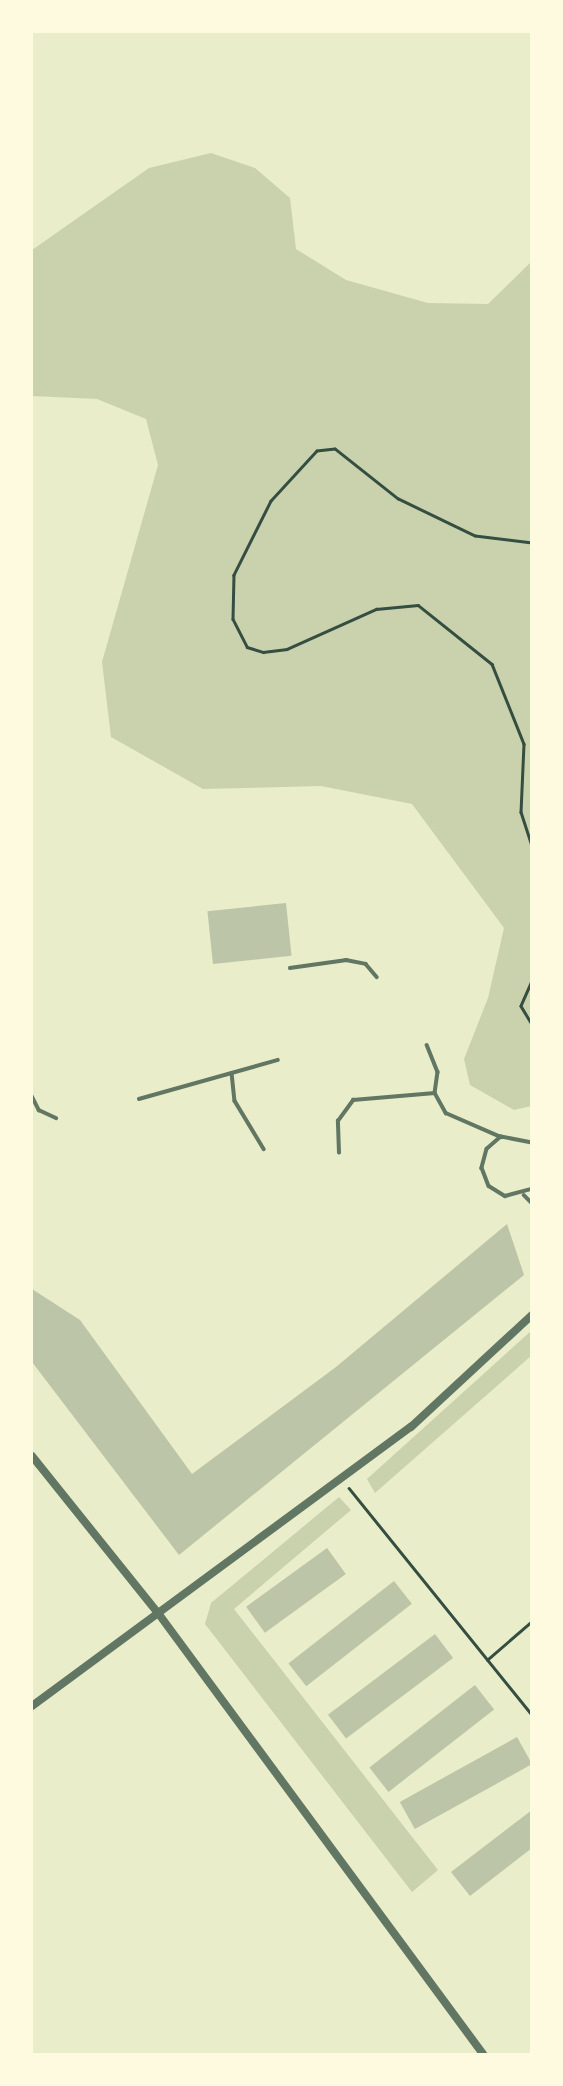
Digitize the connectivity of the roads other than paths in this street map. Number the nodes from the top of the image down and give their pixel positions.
1 (290, 968) dead end
2 (377, 977) dead end
3 (427, 1045) dead end
4 (278, 1060) dead end
5 (232, 1073) junction
6 (435, 1093) junction
7 (32, 1096) edge
8 (139, 1099) dead end
9 (56, 1118) dead end
10 (501, 1137) junction
11 (531, 1143) edge
12 (264, 1149) dead end
13 (339, 1153) dead end
14 (531, 1189) edge
15 (524, 1195) junction
16 (531, 1203) edge
17 (531, 1315) edge
18 (32, 1456) edge
19 (158, 1613) junction
20 (32, 1706) edge
21 (483, 2054) edge

1 - 2 lane
3 - 6 lane
4 - 5 lane
5 - 8 lane
5 - 12 lane
6 - 10 lane
6 - 13 lane
7 - 9 lane
10 - 11 lane
10 - 15 lane
14 - 15 lane
15 - 16 lane
17 - 19 street
18 - 19 street
19 - 20 street
19 - 21 street

